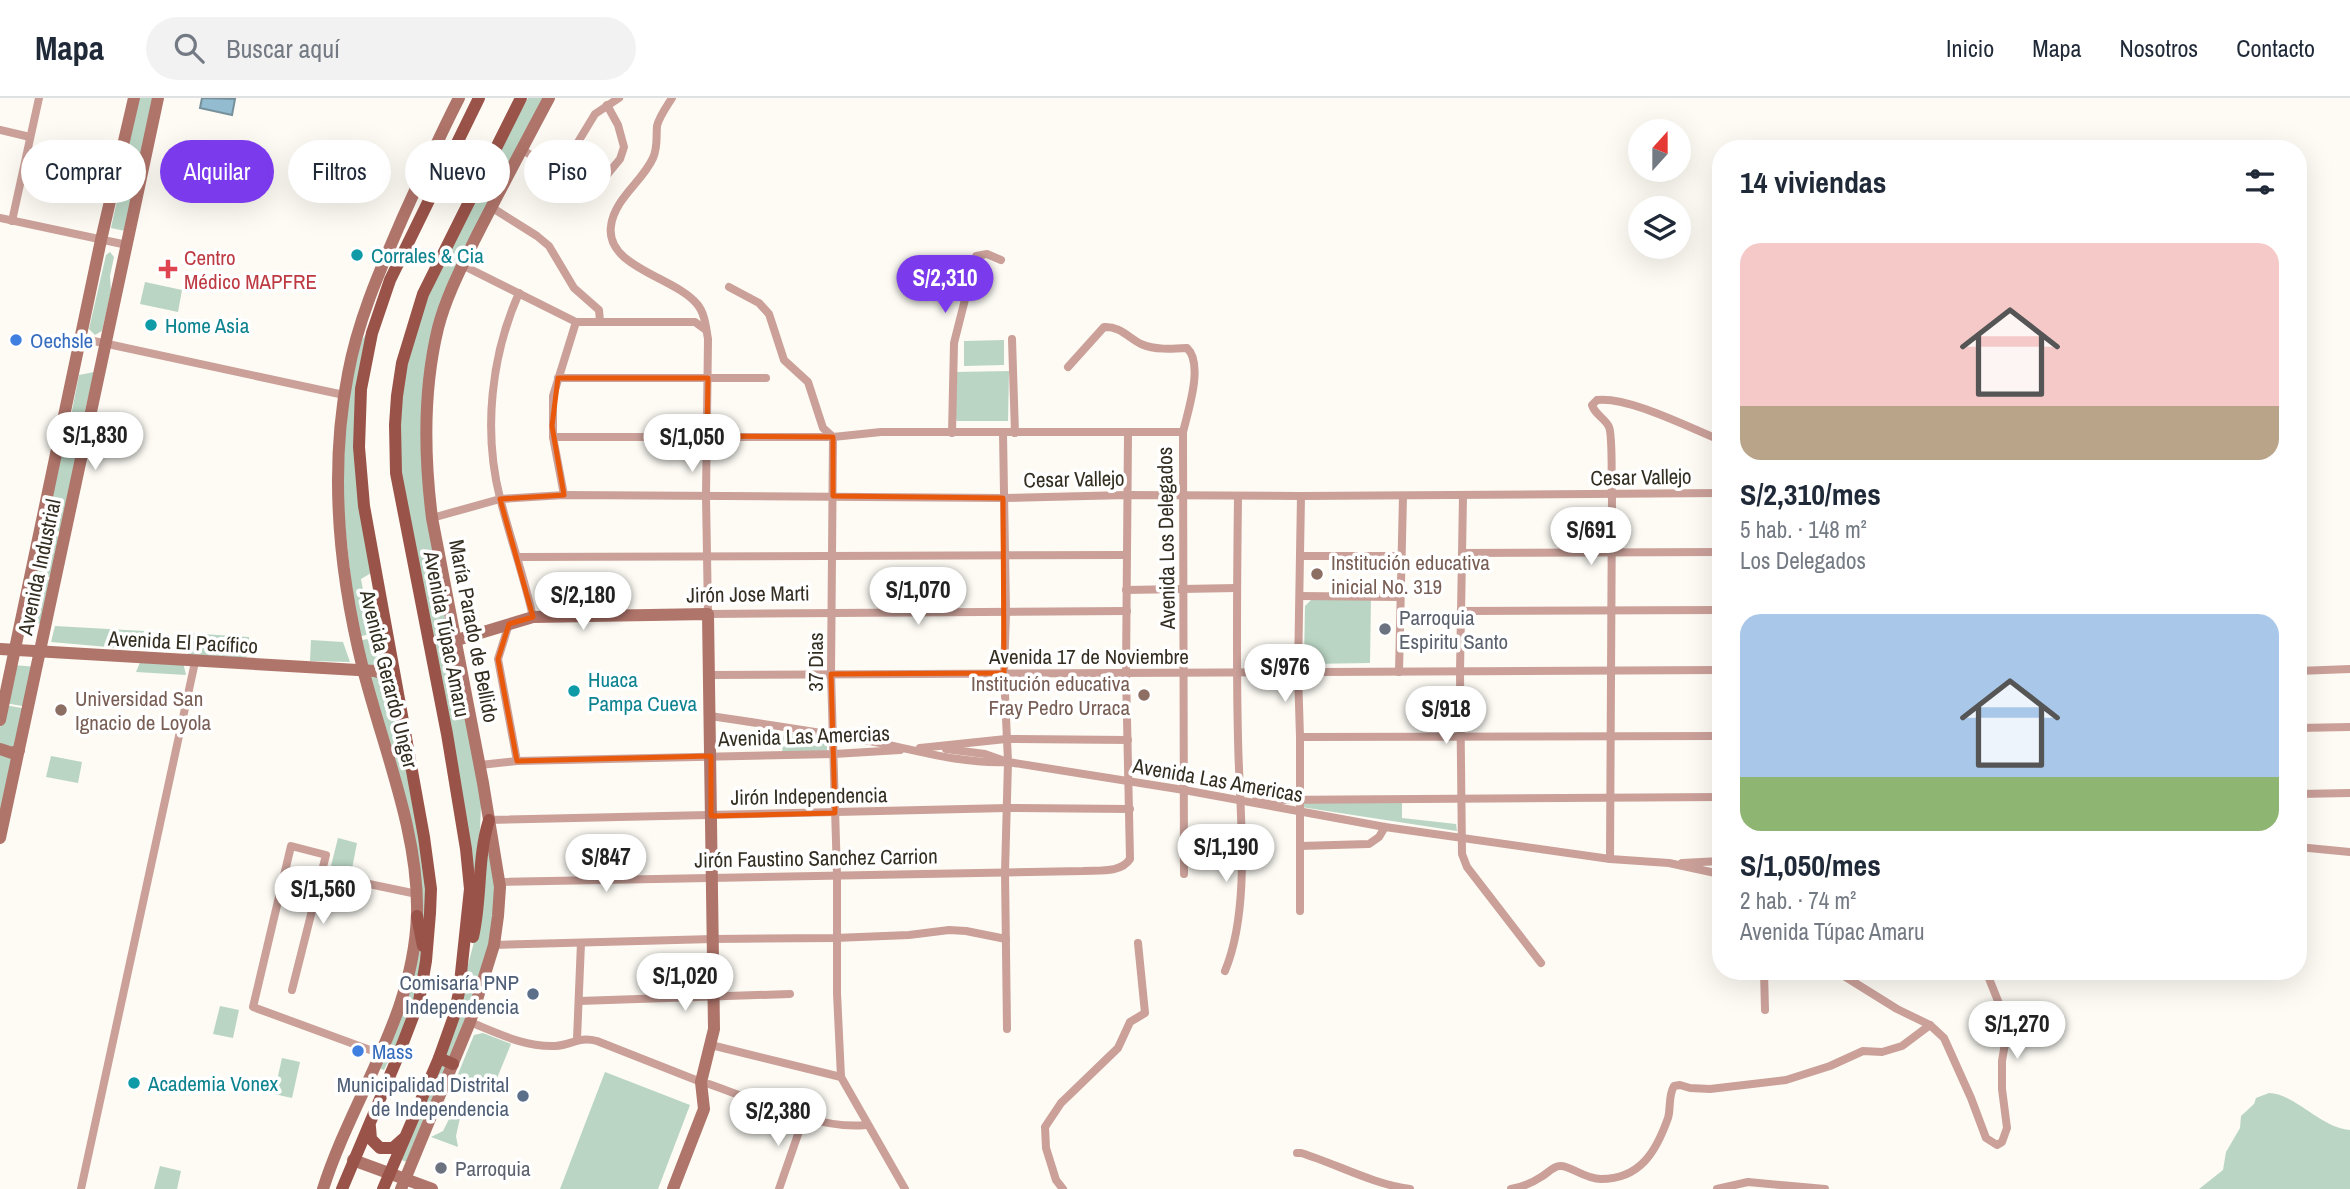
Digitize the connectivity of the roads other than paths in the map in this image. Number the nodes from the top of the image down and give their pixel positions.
1 (39, 98) edge
2 (134, 98) edge
3 (158, 98) edge
4 (459, 98) edge
5 (479, 98) edge
6 (521, 98) edge
7 (549, 98) edge
8 (619, 98) edge
9 (672, 98) edge
10 (607, 105) junction
11 (0, 130) edge
12 (30, 136) junction
13 (579, 140) edge
14 (522, 149) joint
15 (611, 170) edge
16 (491, 206) junction
17 (0, 218) edge
18 (12, 221) junction
19 (101, 240) junction
20 (127, 245) junction
21 (1001, 260) dead end
22 (462, 265) junction
23 (729, 287) dead end
24 (519, 293) junction
25 (600, 321) junction
26 (576, 322) junction
27 (706, 330) junction
28 (80, 338) junction
29 (1012, 339) dead end
30 (106, 344) junction
31 (1068, 367) dead end
32 (558, 378) junction
33 (708, 378) junction
34 (766, 378) dead end
35 (344, 395) junction
36 (1183, 432) junction
37 (61, 433) junction
38 (952, 433) junction
39 (1003, 433) junction
40 (1015, 433) junction
41 (1128, 433) junction
42 (707, 436) junction
43 (553, 437) junction
44 (833, 437) junction
45 (1712, 437) edge
46 (85, 438) junction
47 (1712, 494) edge
48 (564, 495) junction
49 (1127, 495) junction
50 (1612, 495) junction
51 (706, 496) junction
52 (833, 496) junction
53 (1183, 496) junction
54 (1301, 496) junction
55 (1403, 496) junction
56 (1463, 496) junction
57 (1238, 497) junction
58 (1003, 498) junction
59 (500, 499) junction
60 (432, 518) junction
61 (1610, 552) junction
62 (1712, 552) edge
63 (1462, 553) junction
64 (1004, 554) junction
65 (832, 555) junction
66 (1127, 555) junction
67 (708, 556) junction
68 (1301, 556) junction
69 (1401, 556) junction
70 (519, 557) junction
71 (30, 579) junction
72 (55, 584) junction
73 (1184, 588) junction
74 (1237, 588) junction
75 (1126, 590) junction
76 (1300, 596) junction
77 (1400, 597) junction
78 (1610, 609) junction
79 (1712, 610) edge
80 (1127, 611) junction
81 (1461, 611) junction
82 (832, 612) junction
83 (1006, 612) junction
84 (708, 614) junction
85 (533, 617) junction
86 (509, 624) junction
87 (457, 640) junction
88 (0, 649) edge
89 (15, 650) junction
90 (41, 652) junction
91 (391, 658) junction
92 (195, 662) junction
93 (2350, 669) edge
94 (1712, 670) edge
95 (368, 671) junction
96 (1609, 671) junction
97 (2307, 671) edge
98 (1236, 672) junction
99 (1298, 672) junction
100 (1399, 672) junction
101 (1460, 672) junction
102 (1004, 673) junction
103 (1126, 673) junction
104 (1185, 673) junction
105 (831, 674) junction
106 (709, 675) junction
107 (395, 681) junction
108 (709, 716) junction
109 (0, 720) edge
110 (2350, 727) edge
111 (2307, 728) edge
112 (833, 734) junction
113 (1610, 736) junction
114 (1712, 736) edge
115 (1300, 737) junction
116 (1460, 737) junction
117 (1006, 739) junction
118 (1128, 740) junction
119 (912, 749) junction
120 (0, 751) edge
121 (834, 754) junction
122 (18, 756) junction
123 (711, 756) junction
124 (517, 761) junction
125 (1008, 762) junction
126 (480, 765) junction
127 (1129, 781) junction
128 (1184, 790) junction
129 (2350, 793) edge
130 (2307, 794) edge
131 (1610, 797) junction
132 (1712, 797) edge
133 (1461, 799) junction
134 (1239, 800) junction
135 (1299, 800) junction
136 (1007, 808) junction
137 (1130, 809) junction
138 (1299, 812) junction
139 (835, 813) junction
140 (711, 816) junction
141 (489, 820) junction
142 (1385, 827) junction
143 (0, 838) edge
144 (1461, 838) junction
145 (1300, 846) junction
146 (2307, 848) edge
147 (2350, 852) edge
148 (1610, 859) junction
149 (1712, 861) edge
150 (1669, 863) junction
151 (1005, 872) junction
152 (1712, 872) edge
153 (321, 874) junction
154 (1184, 874) dead end
155 (837, 875) junction
156 (712, 877) junction
157 (499, 882) junction
158 (417, 894) junction
159 (1300, 911) dead end
160 (417, 916) junction
161 (835, 938) junction
162 (713, 939) junction
163 (1006, 939) junction
164 (581, 943) junction
165 (1138, 943) dead end
166 (494, 945) junction
167 (426, 961) junction
168 (1541, 962) dead end
169 (1225, 971) dead end
170 (1764, 980) edge
171 (1850, 980) edge
172 (1990, 980) edge
173 (292, 990) dead end
174 (459, 992) junction
175 (790, 994) dead end
176 (714, 998) junction
177 (579, 1001) junction
178 (1765, 1010) dead end
179 (470, 1021) junction
180 (1930, 1025) junction
181 (1007, 1029) dead end
182 (578, 1039) junction
183 (710, 1045) junction
184 (381, 1054) junction
185 (439, 1058) junction
186 (453, 1064) junction
187 (841, 1077) junction
188 (705, 1083) junction
189 (373, 1116) junction
190 (803, 1117) junction
191 (866, 1125) junction
192 (405, 1135) junction
193 (1297, 1153) dead end
194 (353, 1160) junction
195 (389, 1173) junction
196 (403, 1184) edge
197 (81, 1189) edge
198 (323, 1189) edge
199 (342, 1189) edge
200 (383, 1189) edge
201 (432, 1189) edge
202 (674, 1189) edge
203 (779, 1189) edge
204 (905, 1189) edge
205 (1063, 1189) edge
206 (1410, 1189) edge
207 (1511, 1189) edge
208 (1717, 1189) edge
209 (1825, 1189) edge

1 - 12 street
2 - 19 street, Avenida Industrial
3 - 20 street, Avenida Industrial
4 - 35 street, Avenida Gerardo Unger
5 - 91 main road
6 - 174 main road, Avenida Túpac Amaru
7 - 14 street, María Parado de Bellido
8 - 10 street
9 - 27 street
10 - 13 street
10 - 15 street
11 - 12 street
12 - 18 street
14 - 16 street, María Parado de Bellido
16 - 22 street, María Parado de Bellido
16 - 25 street
17 - 18 street
18 - 19 street
19 - 20 street
19 - 28 street, Avenida Industrial
20 - 30 street, Avenida Industrial
21 - 38 street
22 - 24 street
22 - 60 street, María Parado de Bellido
23 - 44 street, 37 Dias
24 - 26 street
24 - 59 street
25 - 26 street
25 - 27 street
26 - 32 street
27 - 33 street
28 - 30 street
28 - 37 street, Avenida Industrial
29 - 40 street
30 - 35 street
30 - 46 street, Avenida Industrial
31 - 36 street, Avenida Los Delegados
32 - 33 street
32 - 43 street
33 - 34 street
33 - 42 street
35 - 95 street, Avenida Gerardo Unger
36 - 41 street
36 - 53 street, Avenida Los Delegados
37 - 46 street
37 - 71 street, Avenida Industrial
38 - 39 street
38 - 44 street
39 - 40 street
39 - 58 street
40 - 41 street
41 - 49 street
42 - 43 street
42 - 44 street
42 - 51 street
43 - 48 street
44 - 52 street, 37 Dias
45 - 50 street
46 - 72 street, Avenida Industrial
47 - 50 street, Cesar Vallejo
48 - 51 street, Cesar Vallejo
48 - 59 street, Cesar Vallejo
49 - 53 street, Cesar Vallejo
49 - 58 street, Cesar Vallejo
49 - 66 street
50 - 56 street, Cesar Vallejo
50 - 61 street
51 - 52 street, Cesar Vallejo
51 - 67 street
52 - 58 street, Cesar Vallejo
52 - 65 street, 37 Dias
53 - 57 street, Cesar Vallejo
53 - 73 street, Avenida Los Delegados
54 - 55 street, Cesar Vallejo
54 - 57 street, Cesar Vallejo
54 - 68 street
55 - 56 street, Cesar Vallejo
55 - 69 street
56 - 63 street
57 - 74 street
58 - 64 street
59 - 60 street, Cesar Vallejo
59 - 70 street
60 - 87 street, María Parado de Bellido
61 - 62 street
61 - 63 street
61 - 78 street
63 - 81 street
64 - 65 street
64 - 66 street
64 - 83 street
65 - 67 street
65 - 82 street, 37 Dias
66 - 75 street
67 - 70 street
67 - 84 street
68 - 69 street
68 - 76 street
69 - 77 street
70 - 85 street
71 - 72 street
71 - 89 street, Avenida Industrial
72 - 90 street, Avenida Industrial
73 - 74 street
73 - 75 street
73 - 104 street, Avenida Los Delegados
74 - 98 street
75 - 80 street
76 - 77 street
76 - 99 street
77 - 100 street
78 - 79 street
78 - 81 street
78 - 96 street
80 - 83 street, Jirón Jose Marti
80 - 103 street
81 - 101 street
82 - 83 street, Jirón Jose Marti
82 - 84 street, Jirón Jose Marti
82 - 105 street, 37 Dias
83 - 102 street
84 - 85 street, Jirón Jose Marti
84 - 106 street
85 - 86 street, Jirón Jose Marti
86 - 87 street, Jirón Jose Marti
86 - 124 street
87 - 126 street, María Parado de Bellido
88 - 89 street, Avenida El Pacífico
89 - 90 street, Avenida El Pacífico
89 - 109 street, Avenida Industrial
90 - 92 street, Avenida El Pacífico
90 - 122 street, Avenida Industrial
91 - 95 street
91 - 107 main road
92 - 95 street, Avenida El Pacífico
92 - 197 street
93 - 97 street
94 - 96 street, Avenida 17 de Noviembre
95 - 107 street, Avenida El Pacífico
95 - 158 street, Avenida Gerardo Unger
96 - 101 street, Avenida 17 de Noviembre
96 - 113 street
98 - 99 street, Avenida 17 de Noviembre
98 - 104 street, Avenida 17 de Noviembre
98 - 134 street
99 - 100 street, Avenida 17 de Noviembre
99 - 115 street
100 - 101 street, Avenida 17 de Noviembre
101 - 116 street
102 - 103 street, Avenida 17 de Noviembre
102 - 105 street, Avenida 17 de Noviembre
102 - 117 street
103 - 104 street, Avenida 17 de Noviembre
103 - 118 street
104 - 128 street, Avenida Los Delegados
105 - 106 street, Avenida 17 de Noviembre
105 - 112 street, 37 Dias
106 - 108 street
107 - 167 main road
108 - 112 street, Avenida Las Americas
108 - 123 street
110 - 111 street
112 - 119 street, Avenida Las Americas
112 - 121 street, 37 Dias
113 - 114 street
113 - 116 street
113 - 131 street
115 - 116 street
115 - 135 street
116 - 133 street
117 - 118 street, Avenida Las Amercias
117 - 119 street, Avenida Las Amercias
117 - 125 street
118 - 127 street
119 - 121 street, Avenida Las Amercias
119 - 125 street, Avenida Las Americas
120 - 122 street
121 - 123 street, Avenida Las Amercias
121 - 139 street, 37 Dias
122 - 143 street, Avenida Industrial
123 - 124 street, Avenida Las Amercias
123 - 140 street
124 - 126 street, Avenida Las Amercias
125 - 127 street, Avenida Las Americas
125 - 136 street
126 - 141 street, María Parado de Bellido
127 - 128 street, Avenida Las Americas
127 - 137 street
128 - 134 street, Avenida Las Americas
128 - 154 street, Avenida Los Delegados
129 - 130 street
131 - 132 street
131 - 133 street
131 - 148 street
133 - 135 street
133 - 144 street
134 - 135 street
134 - 138 street, Avenida Las Americas
134 - 169 street
135 - 138 street
136 - 137 street, Jirón Independencia
136 - 139 street, Jirón Independencia
136 - 151 street
137 - 151 street, Jirón Faustino Sanchez Carrion
138 - 142 street, Avenida Las Americas
138 - 145 street
139 - 140 street, Jirón Independencia
139 - 155 street, 37 Dias
140 - 141 street, Jirón Independencia
140 - 156 street
141 - 157 street, María Parado de Bellido
141 - 174 main road
142 - 144 street, Avenida Las Americas
142 - 145 street
144 - 148 street, Avenida Las Americas
144 - 168 street
145 - 159 street
146 - 147 street
148 - 150 street, Avenida Las Americas
149 - 150 street
150 - 152 street, Avenida Las Americas
151 - 155 street, Jirón Faustino Sanchez Carrion
151 - 163 street
153 - 158 street
153 - 173 street
153 - 184 street
155 - 156 street, Jirón Faustino Sanchez Carrion
155 - 161 street, 37 Dias
156 - 157 street, Jirón Faustino Sanchez Carrion
156 - 162 street
157 - 166 street, María Parado de Bellido
158 - 160 street, Avenida Gerardo Unger
160 - 167 main road
160 - 184 street, Avenida Gerardo Unger
161 - 162 street
161 - 163 street
161 - 187 street, 37 Dias
162 - 164 street
162 - 176 street
163 - 181 street
164 - 166 street
164 - 177 street
165 - 205 street
166 - 179 street, María Parado de Bellido
167 - 189 main road
170 - 178 street
171 - 180 street
172 - 180 street
174 - 185 main road, Avenida Túpac Amaru
175 - 176 street
176 - 177 street
176 - 183 street
177 - 182 street
179 - 182 street
179 - 186 street, María Parado de Bellido
180 - 207 street
182 - 188 street
183 - 187 street
183 - 188 street
184 - 198 street, Avenida Gerardo Unger
185 - 186 main road
185 - 192 main road, Avenida Túpac Amaru
186 - 196 street, María Parado de Bellido
187 - 191 street
188 - 190 street
188 - 202 street
189 - 192 main road
189 - 194 main road
190 - 191 street
190 - 203 street
191 - 204 street
192 - 195 main road, Avenida Túpac Amaru
193 - 206 street
194 - 195 street
194 - 199 main road
195 - 196 street
195 - 200 main road, Avenida Túpac Amaru
196 - 201 street
208 - 209 street

